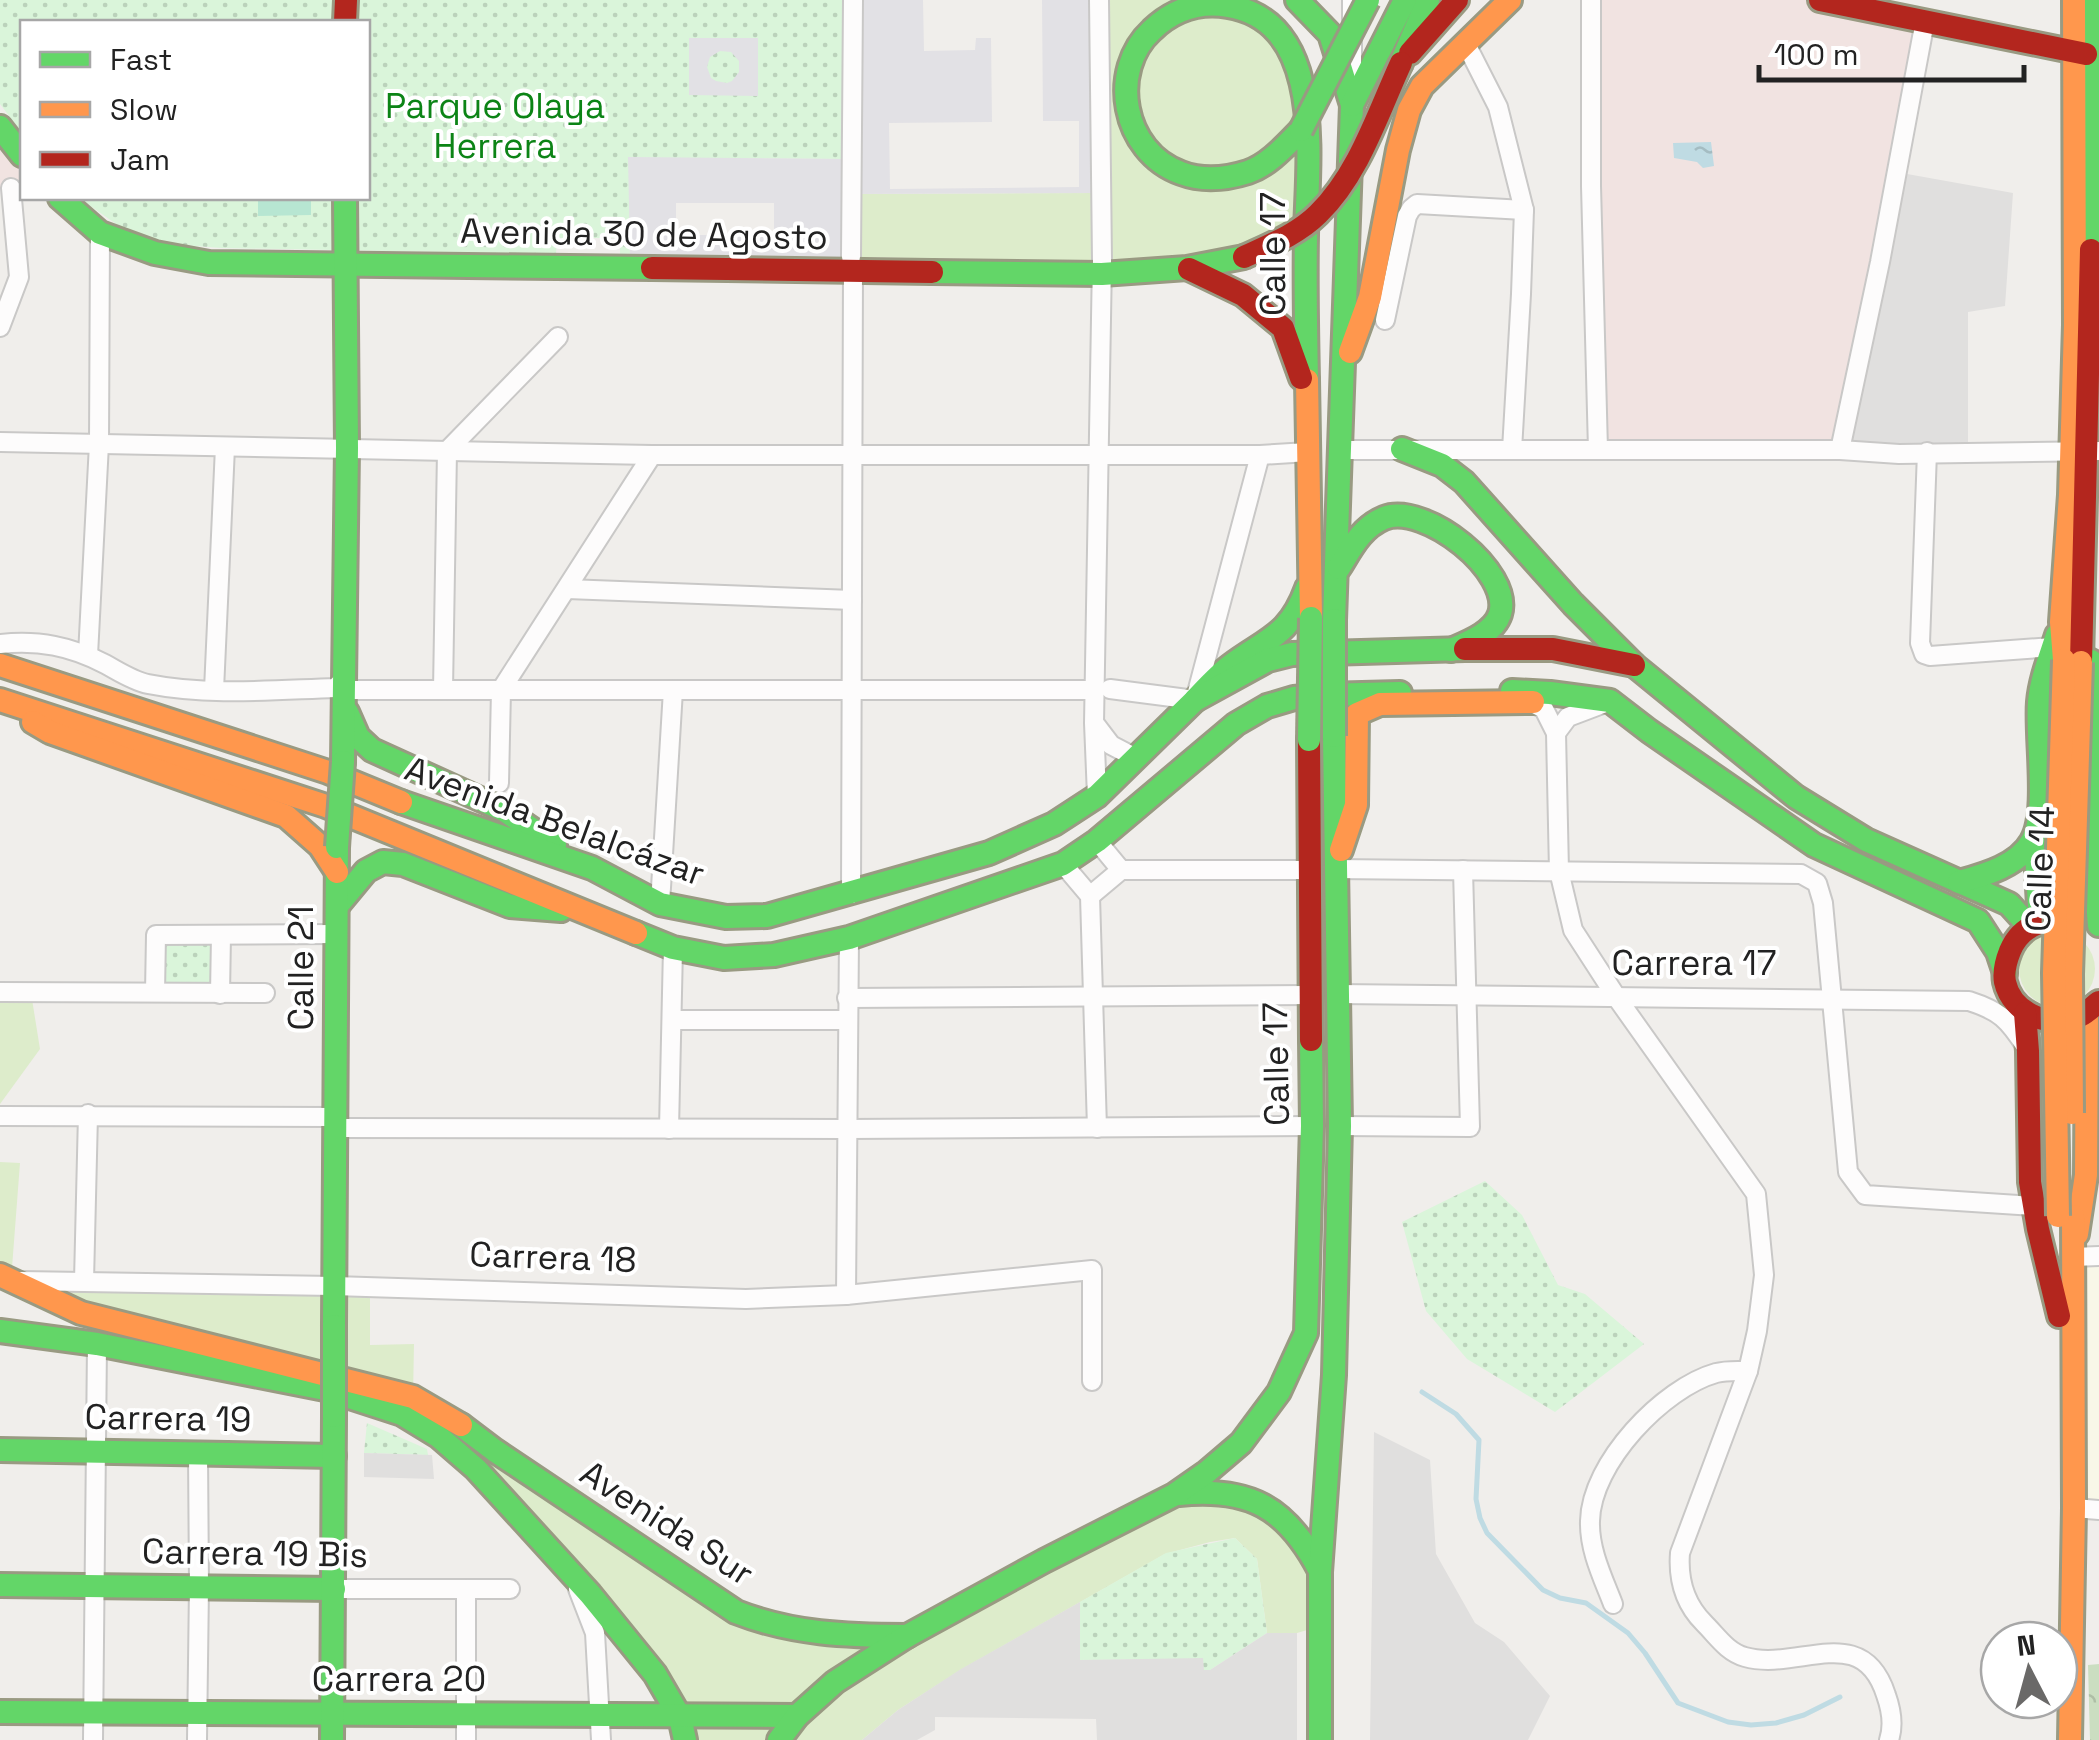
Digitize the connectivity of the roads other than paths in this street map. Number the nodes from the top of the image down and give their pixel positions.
1 (853, 0) edge
2 (1099, 0) edge
3 (1297, 0) edge
4 (1352, 0) edge
5 (1368, 0) edge
6 (1405, 0) edge
7 (1428, 0) edge
8 (1457, 0) edge
9 (1510, 0) edge
10 (1591, 0) edge
11 (2074, 0) edge
12 (2092, 0) edge
13 (1833, 1) edge
14 (1924, 21) junction
15 (1466, 42) junction
16 (2087, 55) edge
17 (1401, 63) junction
18 (1352, 105) junction
19 (1305, 121) junction
20 (0, 127) edge
21 (20, 152) edge
22 (11, 187) edge
23 (62, 200) edge
24 (346, 200) edge
25 (1524, 210) junction
26 (100, 233) junction
27 (852, 264) junction
28 (346, 266) junction
29 (1188, 268) junction
30 (1102, 274) junction
31 (1385, 320) dead end
32 (2088, 324) edge
33 (0, 327) edge
34 (558, 337) dead end
35 (1343, 371) junction
36 (0, 442) edge
37 (100, 444) junction
38 (225, 446) junction
39 (347, 448) junction
40 (1402, 449) junction
41 (1339, 450) junction
42 (1512, 450) junction
43 (1598, 450) junction
44 (1840, 450) junction
45 (2086, 450) edge
46 (447, 451) junction
47 (1308, 452) junction
48 (1928, 452) junction
49 (853, 454) junction
50 (652, 455) junction
51 (1099, 455) junction
52 (1260, 455) junction
53 (2086, 522) junction
54 (1324, 573) junction
55 (567, 589) junction
56 (852, 600) junction
57 (1322, 619) junction
58 (2095, 619) edge
59 (0, 644) edge
60 (1451, 650) junction
61 (88, 655) junction
62 (2066, 656) junction
63 (1634, 664) junction
64 (0, 665) edge
65 (214, 690) junction
66 (340, 690) junction
67 (444, 690) junction
68 (501, 690) junction
69 (673, 690) junction
70 (852, 690) junction
71 (1102, 690) junction
72 (1502, 690) junction
73 (1195, 700) junction
74 (0, 701) edge
75 (1610, 701) junction
76 (1533, 702) junction
77 (1094, 723) junction
78 (1556, 733) junction
79 (1136, 758) junction
80 (499, 783) dead end
81 (1097, 796) junction
82 (2035, 837) junction
83 (1096, 841) junction
84 (1064, 864) junction
85 (592, 868) junction
86 (1335, 869) junction
87 (1120, 870) junction
88 (1308, 870) junction
89 (1464, 870) junction
90 (1559, 871) junction
91 (337, 872) junction
92 (1959, 882) junction
93 (850, 894) junction
94 (1090, 896) junction
95 (660, 904) junction
96 (336, 906) junction
97 (586, 913) junction
98 (2034, 924) junction
99 (2099, 926) edge
100 (336, 934) junction
101 (220, 935) junction
102 (2099, 937) edge
103 (849, 938) junction
104 (673, 948) junction
105 (2004, 972) junction
106 (0, 992) edge
107 (155, 992) junction
108 (265, 993) dead end
109 (220, 994) junction
110 (1338, 994) junction
111 (1093, 995) junction
112 (1310, 995) junction
113 (1468, 997) junction
114 (847, 998) junction
115 (1617, 998) junction
116 (1830, 998) junction
117 (2096, 1006) edge
118 (2025, 1013) junction
119 (672, 1020) junction
120 (847, 1020) junction
121 (2028, 1051) junction
122 (88, 1114) junction
123 (0, 1116) edge
124 (335, 1122) junction
125 (1312, 1126) junction
126 (1340, 1126) junction
127 (1097, 1128) junction
128 (669, 1129) junction
129 (847, 1129) junction
130 (2034, 1206) junction
131 (2065, 1216) junction
132 (2099, 1256) edge
133 (2073, 1257) junction
134 (6, 1278) edge
135 (84, 1281) junction
136 (334, 1286) junction
137 (846, 1295) junction
138 (2060, 1316) junction
139 (0, 1331) edge
140 (97, 1344) junction
141 (1748, 1371) junction
142 (1092, 1381) dead end
143 (414, 1397) joint
144 (0, 1450) edge
145 (96, 1451) junction
146 (198, 1454) junction
147 (334, 1456) junction
148 (1174, 1495) junction
149 (2074, 1508) junction
150 (2099, 1510) edge
151 (1320, 1572) junction
152 (572, 1574) junction
153 (0, 1585) edge
154 (95, 1586) junction
155 (200, 1586) junction
156 (510, 1589) dead end
157 (334, 1590) junction
158 (466, 1590) junction
159 (1613, 1604) dead end
160 (2056, 1620) edge
161 (907, 1636) junction
162 (0, 1712) edge
163 (94, 1713) junction
164 (198, 1713) junction
165 (333, 1714) junction
166 (466, 1714) junction
167 (601, 1716) junction
168 (797, 1716) junction
169 (683, 1728) edge
170 (94, 1740) edge
171 (197, 1740) edge
172 (332, 1740) edge
173 (466, 1740) edge
174 (601, 1740) edge
175 (779, 1740) edge
176 (1320, 1740) edge
177 (1889, 1740) edge
178 (2070, 1740) edge

1 - 27 street
2 - 30 street
3 - 18 main road
4 - 18 street, Calle 17
5 - 19 main road, bridge
6 - 18 main road
7 - 17 main road
8 - 17 main road
9 - 15 main road
10 - 43 street
11 - 16 main road, Calle 14
12 - 16 main road, Calle 14
13 - 14 main road
14 - 16 main road
14 - 44 street
15 - 25 street
15 - 35 main road
16 - 32 main road, Calle 14
17 - 29 main road, Avenida 30 de Agosto, bridge
18 - 35 main road, Calle 17
19 - 19 main road
19 - 47 main road, Calle 17
20 - 21 main road
22 - 33 street
23 - 26 main road, Avenida 30 de Agosto
24 - 28 main road, Calle 21
25 - 31 street
25 - 42 street
26 - 28 main road, Avenida 30 de Agosto
26 - 37 street
27 - 28 main road, Avenida 30 de Agosto
27 - 30 main road, Avenida 30 de Agosto
27 - 49 street
28 - 39 main road, Calle 21
29 - 30 main road, Avenida 30 de Agosto
29 - 47 main road
30 - 51 street
32 - 45 main road, Calle 14
34 - 46 street
35 - 41 main road, Calle 17
36 - 37 street
37 - 38 street
37 - 61 street
38 - 39 street
38 - 65 street
39 - 46 street
39 - 66 main road, Calle 21
40 - 41 street
40 - 42 street
40 - 63 main road
41 - 54 main road, Calle 17
42 - 43 street
43 - 44 street
44 - 48 street
45 - 48 street
45 - 53 main road, Calle 14
45 - 62 main road, Calle 14
46 - 50 street
46 - 67 street
47 - 52 street
47 - 54 main road, Calle 17
48 - 62 street
49 - 50 street
49 - 51 street
49 - 56 street
50 - 55 street
51 - 52 street
51 - 71 street
52 - 73 street
53 - 58 main road
53 - 62 main road, Calle 14
54 - 57 main road, Calle 17
54 - 60 main road
54 - 73 main road
55 - 56 street
55 - 68 street
56 - 70 street
57 - 86 main road, Calle 17, bridge
57 - 88 main road, Calle 17, bridge
58 - 99 main road
59 - 61 street
60 - 63 main road, Avenida Belalcázar
60 - 73 main road, Avenida Belalcázar
61 - 65 street
62 - 82 main road
62 - 131 main road, Calle 14, bridge
63 - 92 main road, Avenida Belalcázar
64 - 85 main road, Avenida Belalcázar
65 - 66 street
66 - 67 street
66 - 85 main road
66 - 91 main road, Calle 21, bridge
67 - 68 street
68 - 69 street
68 - 80 street
69 - 70 street
69 - 95 street
70 - 71 street
70 - 93 street
71 - 73 street
71 - 77 street
72 - 75 main road, Avenida Belalcázar
72 - 76 street
72 - 83 main road, Avenida Belalcázar
73 - 79 main road, Avenida Belalcázar
74 - 91 main road
74 - 97 main road, Avenida Belalcázar
75 - 78 street
75 - 105 main road, Avenida Belalcázar
76 - 78 street
76 - 86 main road
77 - 79 street
77 - 81 street
78 - 90 street
79 - 81 main road, Avenida Belalcázar
81 - 93 main road, Avenida Belalcázar
82 - 92 main road
82 - 98 main road
83 - 84 main road, Avenida Belalcázar
83 - 87 street
84 - 94 street
84 - 103 main road, Avenida Belalcázar
85 - 95 main road, Avenida Belalcázar
86 - 89 street
86 - 110 main road, Calle 17
87 - 88 street
87 - 94 street
88 - 112 main road, Calle 17
89 - 90 street
89 - 113 street
90 - 115 street
90 - 116 street
91 - 96 main road, Calle 21
92 - 98 main road, Avenida Belalcázar
93 - 95 main road, Avenida Belalcázar
94 - 111 street
96 - 97 main road
96 - 100 main road, Calle 21
97 - 104 main road, Avenida Belalcázar
98 - 102 main road
98 - 105 main road
100 - 101 street
100 - 124 main road, Calle 21
101 - 107 street
101 - 109 street
103 - 104 main road, Avenida Belalcázar
103 - 114 street
104 - 119 street
105 - 118 main road, Avenida Belalcázar
106 - 107 street
107 - 109 street
108 - 109 street
110 - 113 street, Carrera 17
110 - 126 main road, Calle 17
111 - 112 street
111 - 114 street
111 - 127 street
112 - 125 main road, Calle 17
113 - 115 street, Carrera 17
113 - 126 street
114 - 120 street
115 - 116 street, Carrera 17
115 - 141 street
116 - 121 street, Carrera 17
116 - 130 street
117 - 118 main road
117 - 133 main road
118 - 121 main road
119 - 120 street
119 - 128 street
120 - 129 street
121 - 130 main road
122 - 123 street
122 - 124 street
122 - 135 street
124 - 128 street
124 - 136 main road, Calle 21
125 - 127 street
125 - 148 main road, Calle 17
126 - 151 main road, Calle 17
127 - 129 street
128 - 129 street
129 - 137 street
130 - 138 main road
131 - 133 main road, Calle 14
131 - 138 main road, Calle 14
132 - 133 street
133 - 149 main road, Calle 14
134 - 135 street, Carrera 18
134 - 143 main road, Carrera 18
135 - 136 street, Carrera 18
136 - 137 street, Carrera 18
136 - 147 main road, Calle 21, bridge
137 - 142 street, Carrera 18
138 - 160 main road, Calle 14
139 - 140 main road
140 - 145 street
140 - 152 main road
141 - 159 street
141 - 177 street
143 - 161 main road, Avenida Sur
144 - 145 main road, Carrera 19
145 - 146 main road, Carrera 19
145 - 154 street
146 - 147 main road, Carrera 19
146 - 155 street
147 - 157 main road, Calle 21
148 - 151 main road
148 - 161 main road, Calle 17
149 - 150 street
149 - 178 main road, Calle 14
151 - 176 main road, Calle 17
152 - 167 street
152 - 169 main road
153 - 154 main road, Carrera 19 Bis
154 - 155 main road, Carrera 19 Bis
154 - 163 street
155 - 157 main road, Carrera 19 Bis
155 - 164 street
156 - 158 street, Carrera 19 Bis
157 - 158 street, Carrera 19 Bis
157 - 165 main road, Calle 21
158 - 166 street
161 - 168 main road, Calle 17
162 - 163 main road, Carrera 20
163 - 164 main road, Carrera 20
163 - 170 street
164 - 165 main road, Carrera 20
164 - 171 street
165 - 166 main road, Carrera 20
165 - 172 main road, Calle 21
166 - 167 main road, Carrera 20
166 - 173 street
167 - 169 main road, Carrera 20
167 - 174 street
168 - 169 main road, Carrera 20
168 - 175 main road, Calle 17

